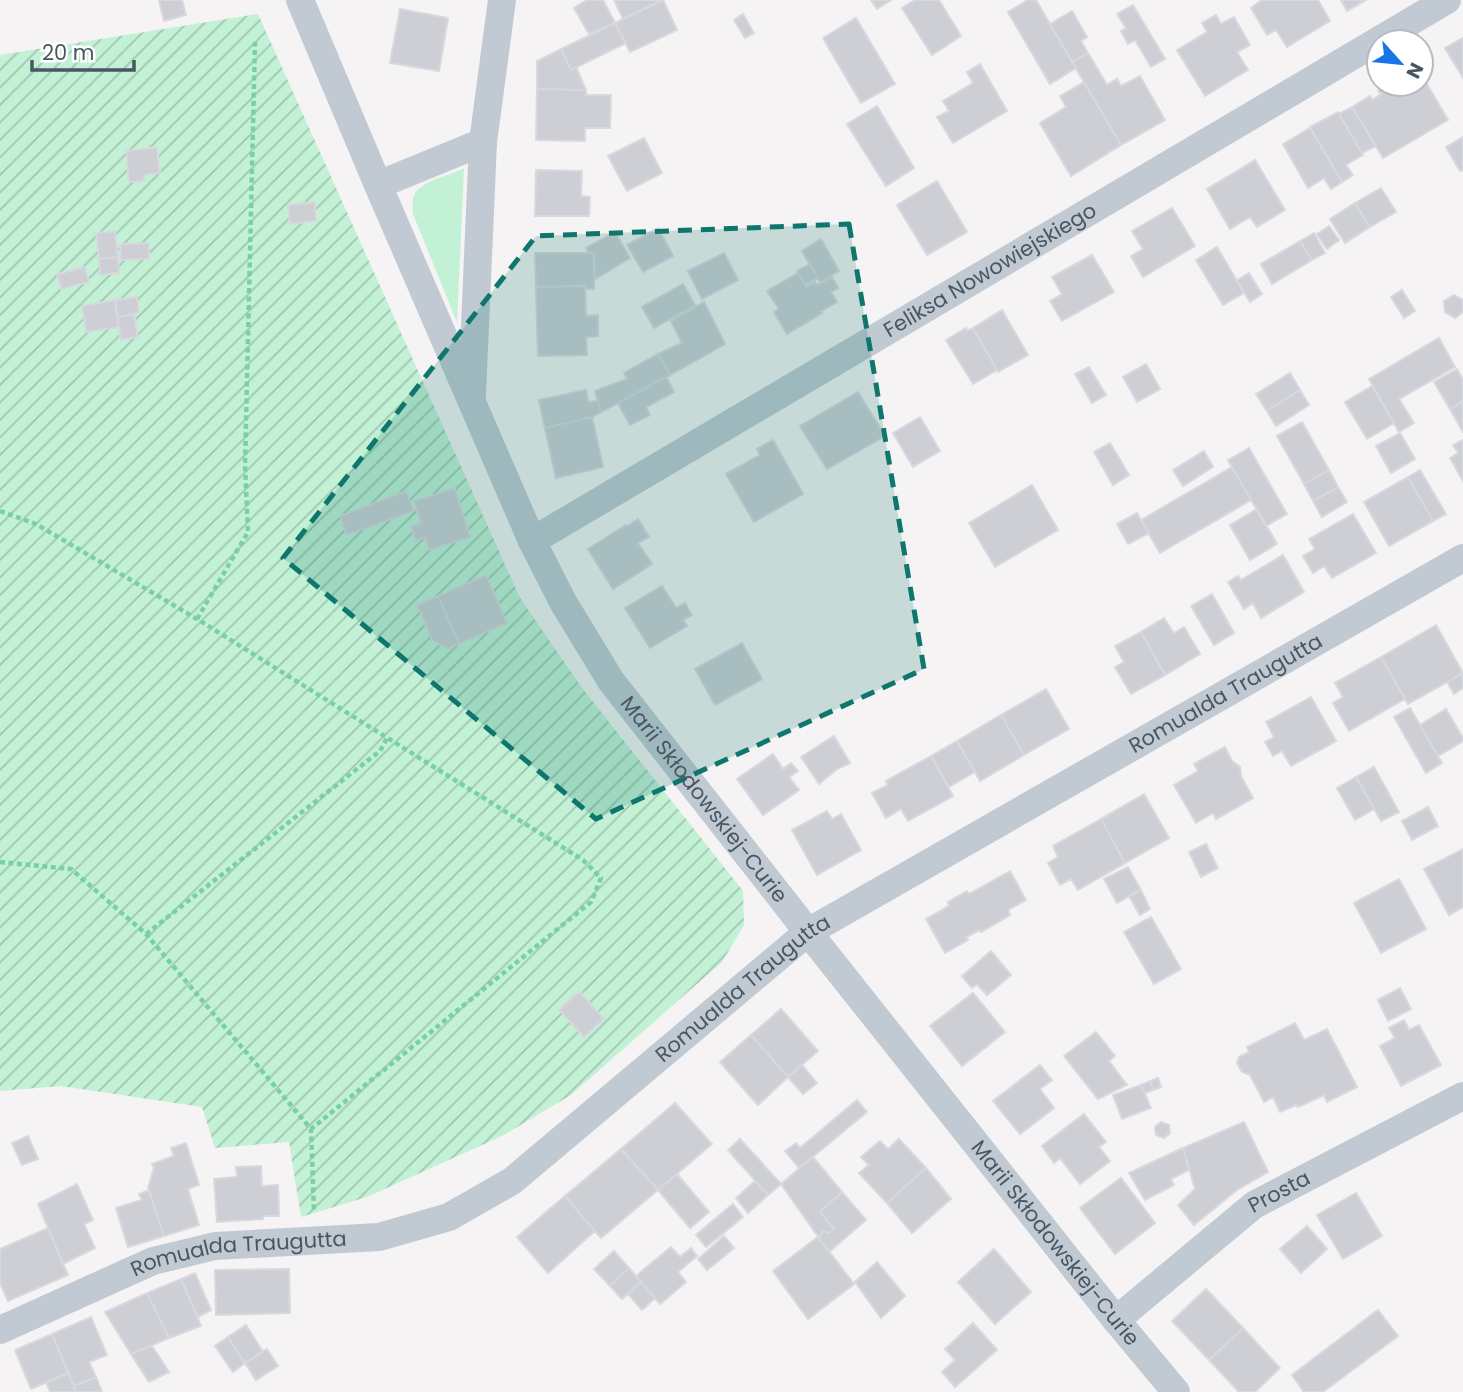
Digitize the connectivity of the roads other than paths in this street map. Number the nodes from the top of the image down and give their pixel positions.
1 (300, 0) edge
2 (502, 0) edge
3 (1447, 0) edge
4 (483, 142) junction
5 (378, 185) junction
6 (471, 401) junction
7 (532, 541) junction
8 (1463, 558) edge
9 (808, 932) junction
10 (1463, 1096) edge
11 (1116, 1320) junction
12 (0, 1330) edge
13 (1176, 1392) edge

1 - 5 street, Marii Skłodowskiej-Curie
2 - 4 street, Marii Skłodowskiej-Curie
3 - 7 street, Feliksa Nowowiejskiego
4 - 5 street
4 - 6 street, Marii Skłodowskiej-Curie
5 - 6 street, Marii Skłodowskiej-Curie
6 - 7 street, Marii Skłodowskiej-Curie
7 - 9 street, Marii Skłodowskiej-Curie
8 - 9 street, Romualda Traugutta
9 - 11 street, Marii Skłodowskiej-Curie
9 - 12 street, Romualda Traugutta
10 - 11 street, Prosta
11 - 13 street, Marii Skłodowskiej-Curie

